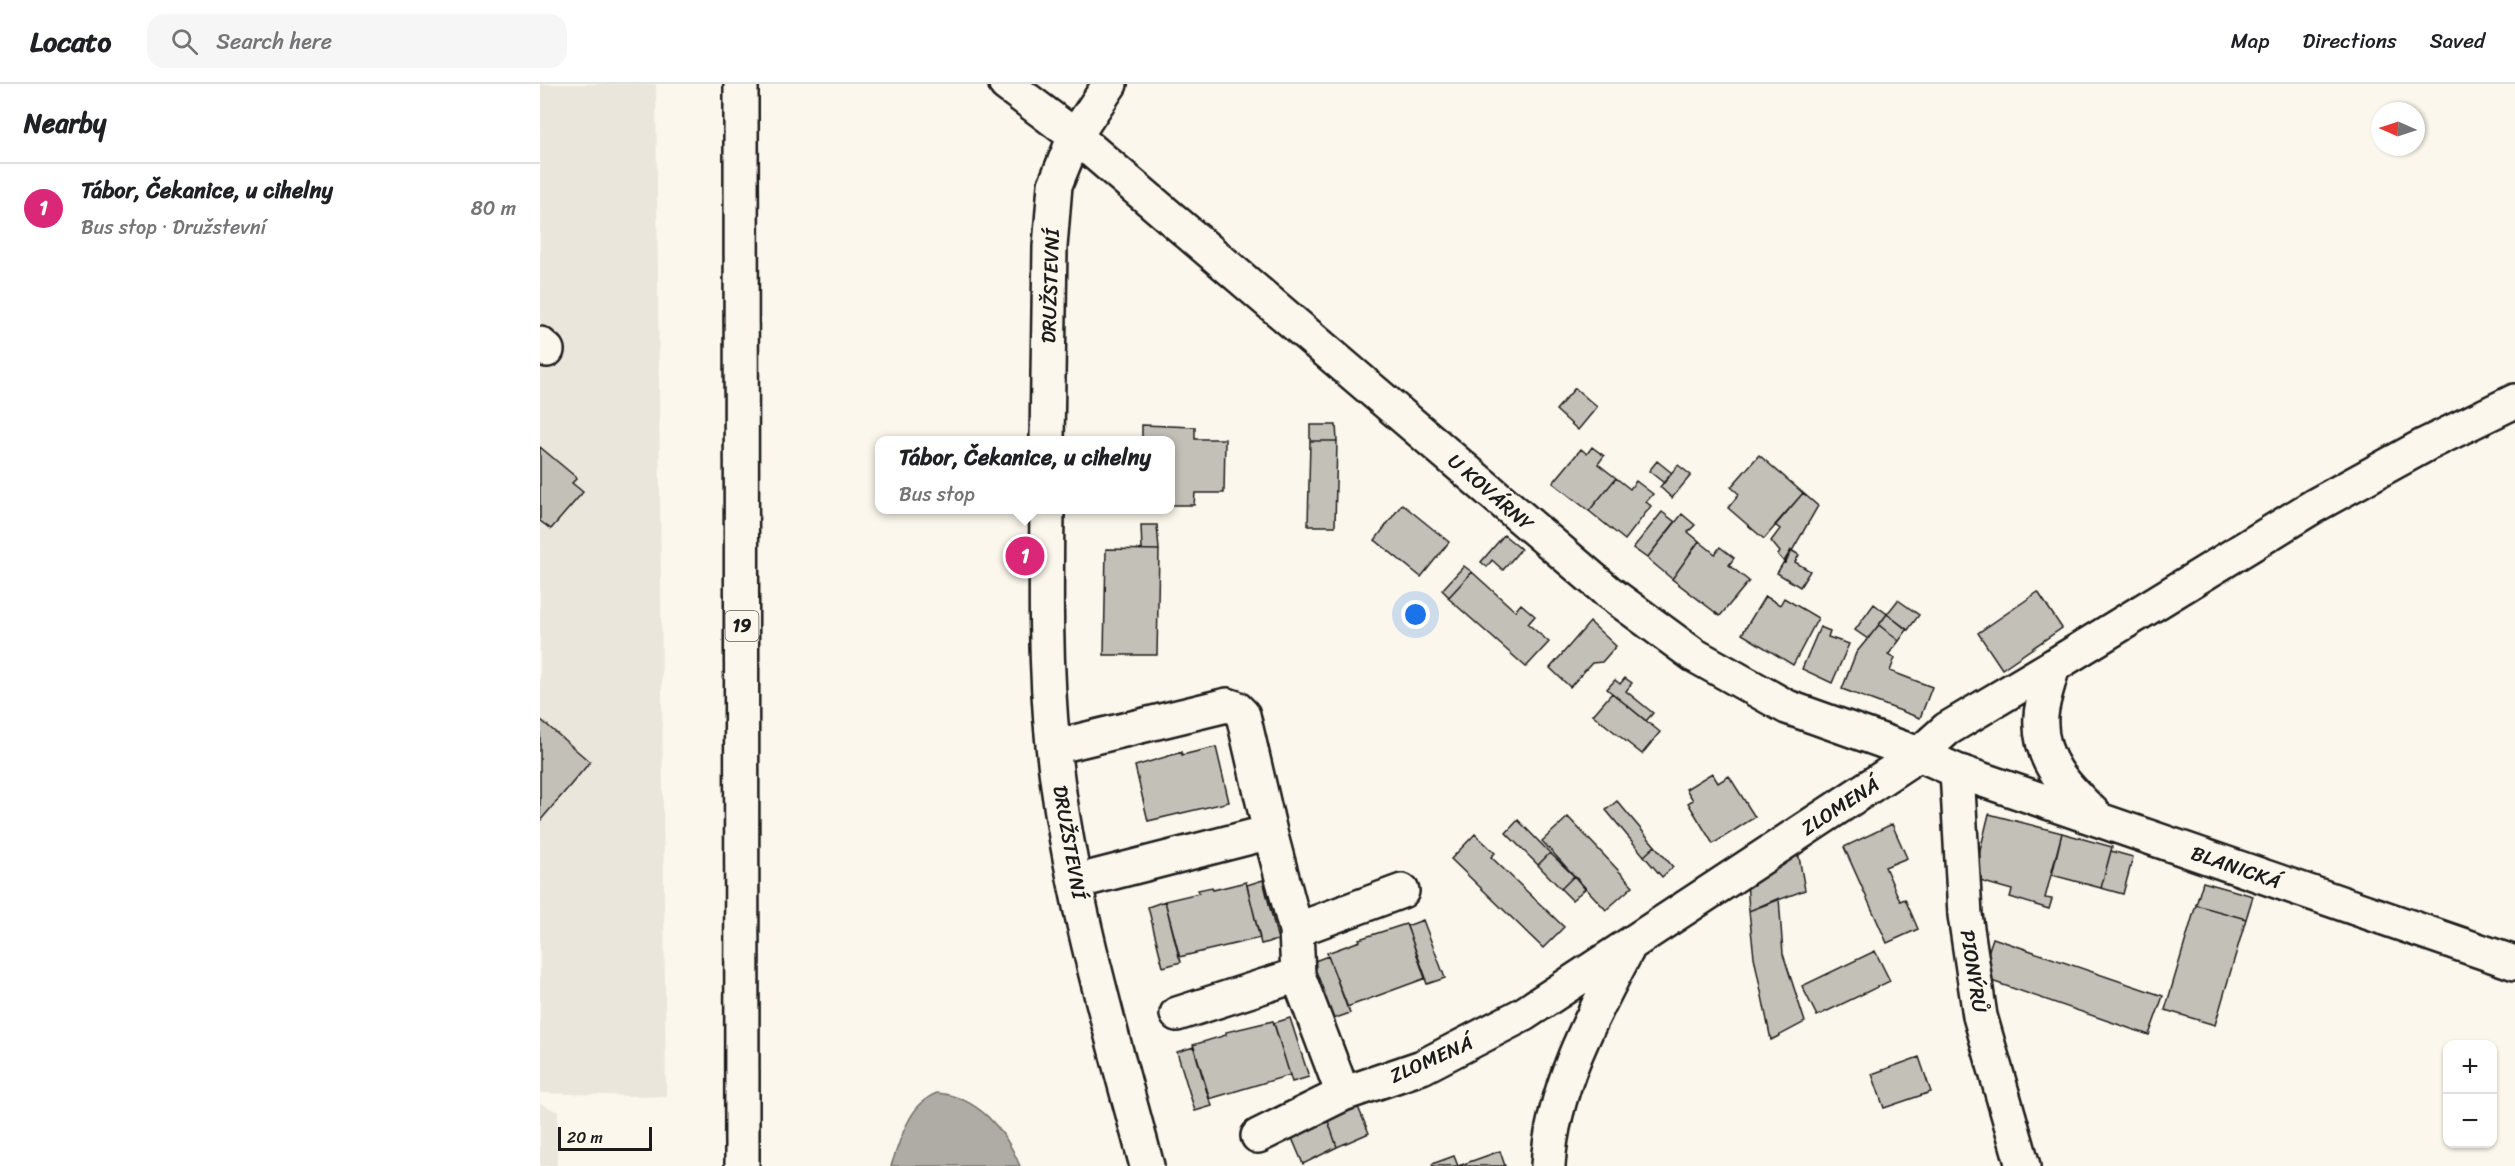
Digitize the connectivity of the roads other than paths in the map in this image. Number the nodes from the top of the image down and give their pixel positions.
1 (1006, 84) edge
2 (1110, 84) edge
3 (741, 85) edge
4 (1075, 136) junction
5 (2515, 401) edge
6 (1047, 436) edge
7 (1047, 514) edge
8 (2053, 666) junction
9 (1053, 747) junction
10 (1919, 754) junction
11 (1957, 771) junction
12 (2100, 820) junction
13 (1270, 832) junction
14 (1075, 882) junction
15 (1402, 891) dead end
16 (1296, 930) junction
17 (1628, 948) junction
18 (2515, 963) edge
19 (1298, 975) junction
20 (1177, 1014) dead end
21 (1343, 1094) junction
22 (1258, 1136) dead end
23 (1145, 1165) edge
24 (742, 1166) edge
25 (1548, 1166) edge
26 (2023, 1166) edge

1 - 4 street, U KOVÁRNY
2 - 4 street, DRUŽSTEVNÍ
3 - 24 street, 19
4 - 6 street, DRUŽSTEVNÍ
4 - 10 street, U KOVÁRNY
5 - 8 street, ZLOMENÁ
7 - 9 street, DRUŽSTEVNÍ
8 - 10 street, ZLOMENÁ
8 - 12 street
9 - 13 street
9 - 14 street, DRUŽSTEVNÍ
10 - 11 street, U KOVÁRNY
10 - 17 street, ZLOMENÁ
11 - 12 street, BLANICKÁ
11 - 26 street, PIONÝRŮ
12 - 18 street, BLANICKÁ
13 - 14 street
13 - 16 street
14 - 23 street, DRUŽSTEVNÍ
15 - 16 street
16 - 19 street
17 - 21 street, ZLOMENÁ
17 - 25 street, ZLOMENÁ
19 - 20 street
19 - 21 street
21 - 22 street, ZLOMENÁ

